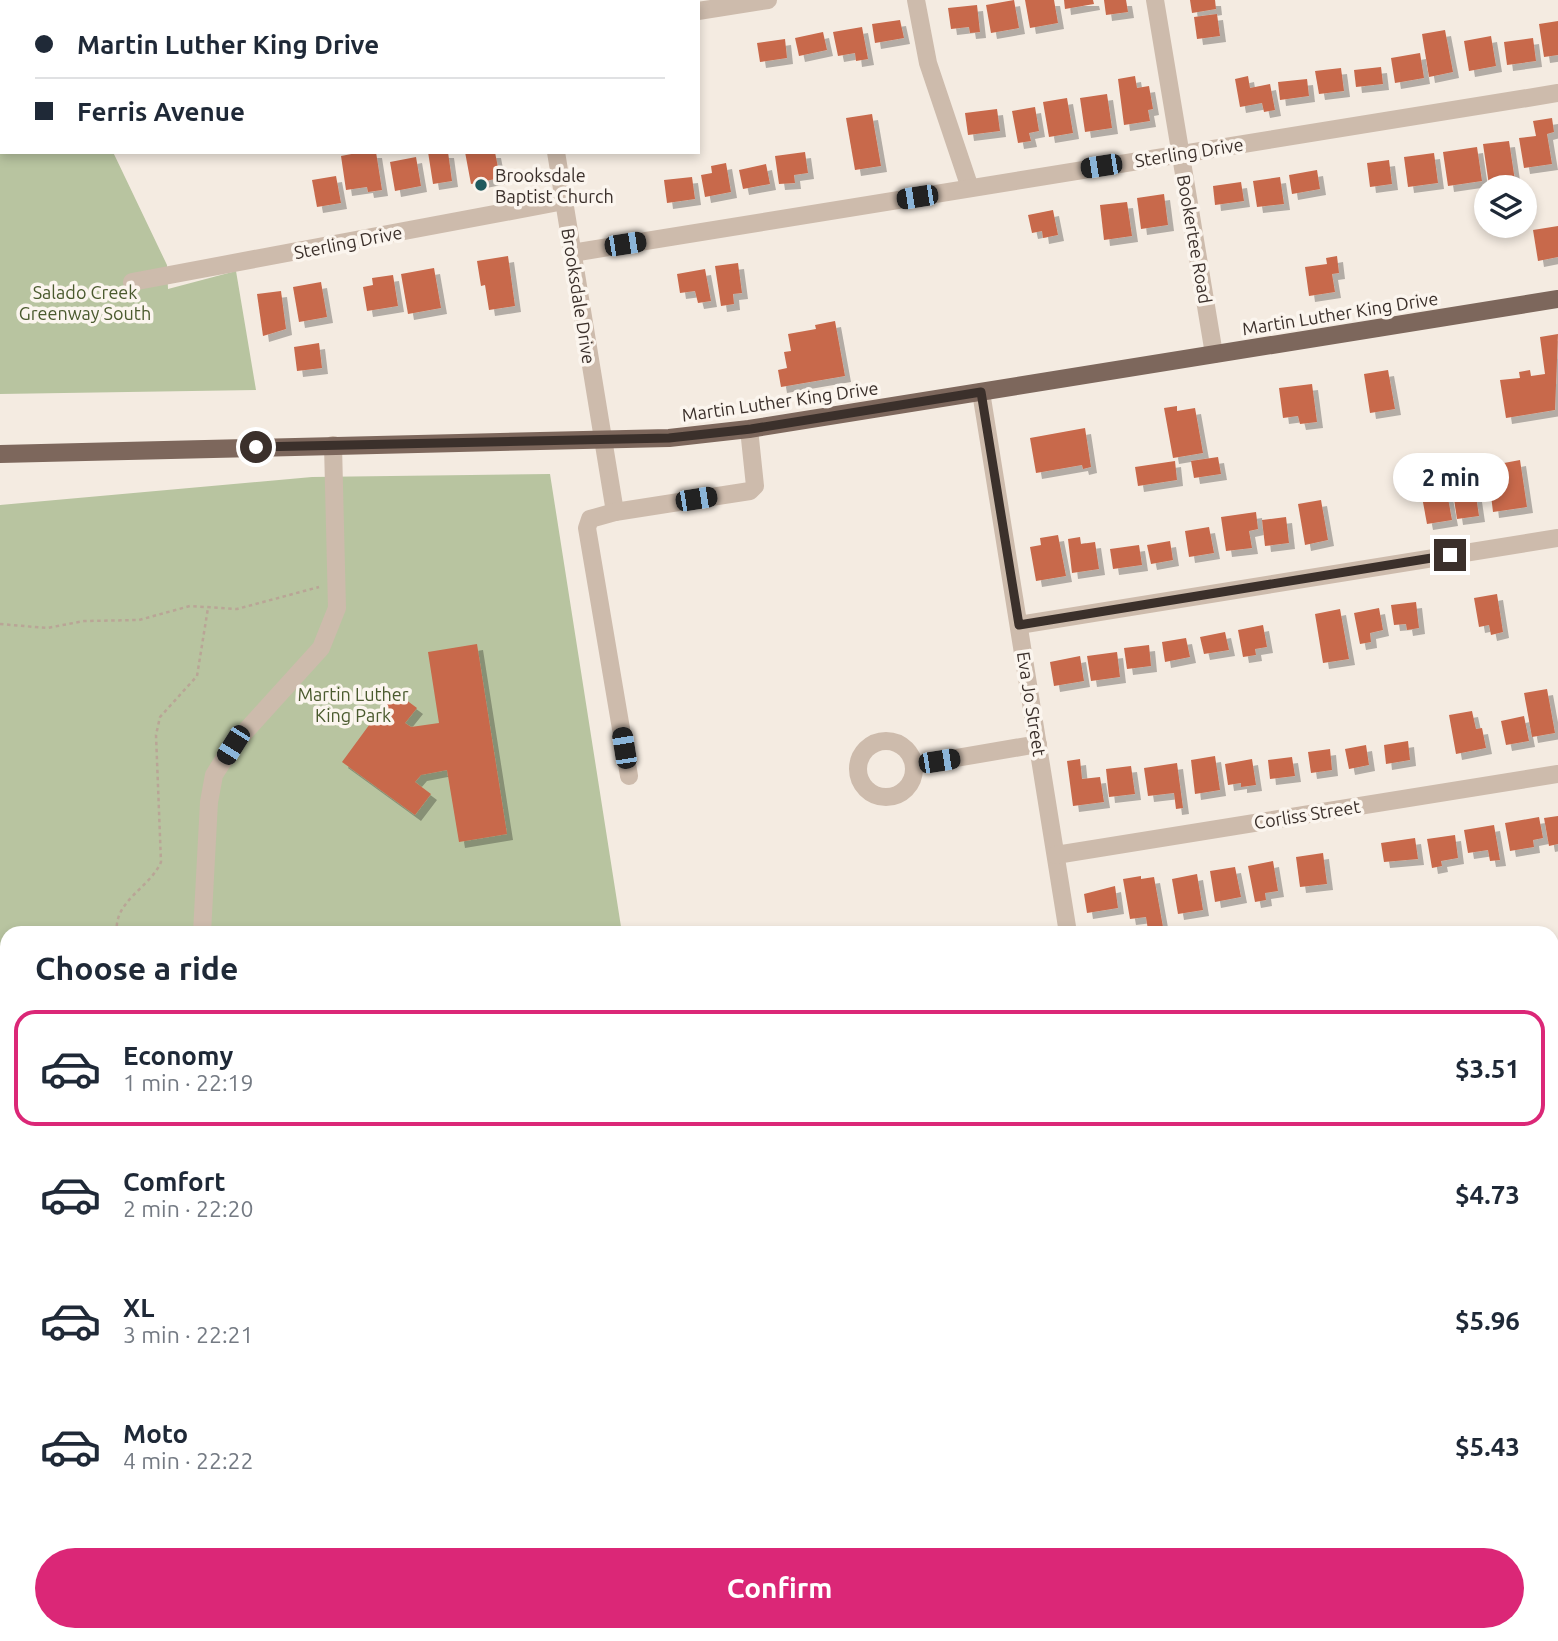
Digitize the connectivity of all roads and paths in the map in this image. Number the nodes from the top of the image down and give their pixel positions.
1 (768, 0) edge
2 (916, 0) edge
3 (1155, 0) edge
4 (700, 12) edge
5 (1558, 93) edge
6 (556, 154) edge
7 (1180, 154) junction
8 (970, 188) junction
9 (564, 201) junction
10 (572, 253) junction
11 (132, 282) dead end
12 (1558, 299) edge
13 (1214, 354) junction
14 (981, 392) junction
15 (749, 429) junction
16 (601, 439) junction
17 (333, 445) junction
18 (0, 454) edge
19 (615, 512) junction
20 (1558, 538) edge
21 (336, 583) junction
22 (208, 608) junction
23 (0, 624) edge
24 (1019, 625) junction
25 (1038, 744) junction
26 (915, 765) dead end
27 (1558, 774) edge
28 (629, 776) dead end
29 (1056, 855) junction
30 (118, 926) edge
31 (202, 926) edge
32 (1067, 926) edge

1 - 4 street
2 - 8 street
3 - 7 street, Bookertee Road
5 - 7 street, Sterling Drive
6 - 9 street, Brooksdale Drive
7 - 8 street, Sterling Drive
7 - 13 street, Bookertee Road
8 - 10 street, Sterling Drive
9 - 10 street, Brooksdale Drive
9 - 11 street, Sterling Drive
10 - 16 street, Brooksdale Drive
12 - 13 main road, Martin Luther King Drive
13 - 14 main road, Martin Luther King Drive
14 - 15 main road, Martin Luther King Drive
14 - 24 street, Eva Jo Street
15 - 16 main road, Martin Luther King Drive
15 - 19 street
16 - 17 main road, Martin Luther King Drive
16 - 19 street, Brooksdale Drive
17 - 18 main road, Martin Luther King Drive
17 - 21 street
19 - 28 street
20 - 24 street
21 - 22 path
21 - 31 street
22 - 23 path
22 - 30 path
24 - 25 street, Eva Jo Street
25 - 26 street
25 - 29 street, Eva Jo Street
27 - 29 street, Corliss Street
29 - 32 street, Eva Jo Street

